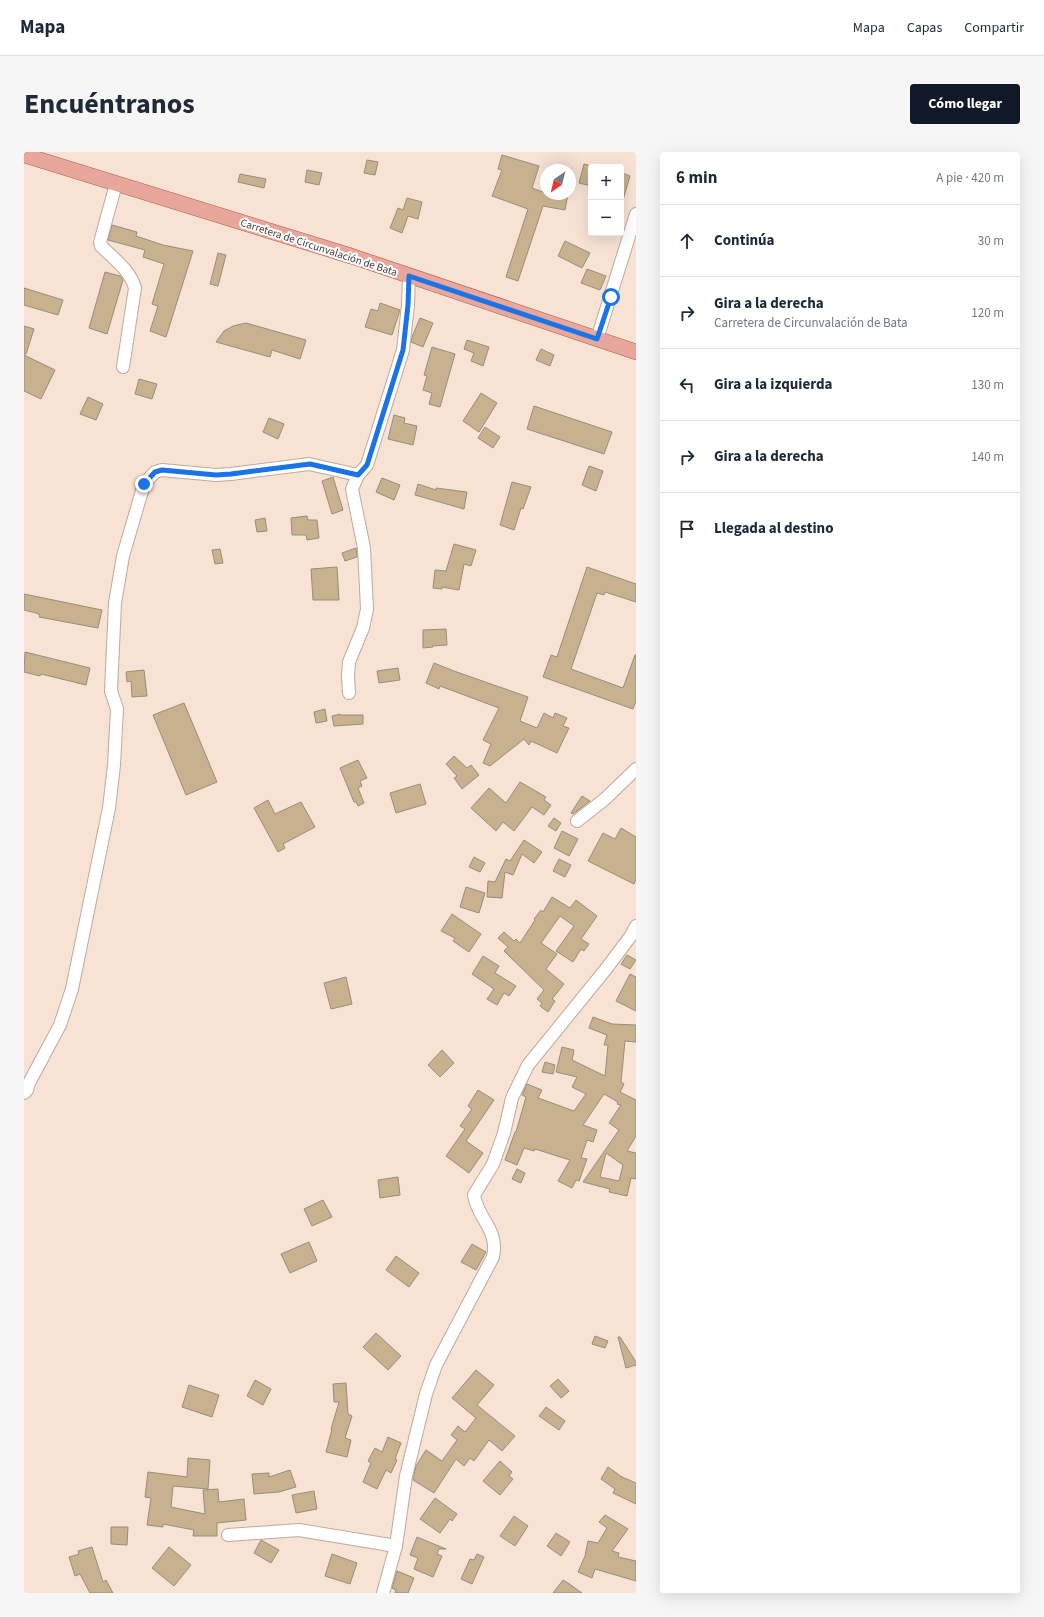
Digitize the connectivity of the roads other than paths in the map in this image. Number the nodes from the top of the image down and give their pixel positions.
1 (24, 155) edge
2 (116, 184) junction
3 (636, 214) edge
4 (409, 276) junction
5 (597, 339) junction
6 (636, 352) edge
7 (123, 367) dead end
8 (358, 475) junction
9 (350, 693) dead end
10 (636, 769) edge
11 (577, 821) dead end
12 (636, 926) edge
13 (24, 1093) edge
14 (228, 1536) dead end
15 (396, 1546) junction
16 (383, 1593) edge

1 - 2 main road, Carretera de Circunvalación de Bata
2 - 4 main road, Carretera de Circunvalación de Bata
2 - 7 street
3 - 5 street
4 - 5 main road, Carretera de Circunvalación de Bata
4 - 8 street
5 - 6 main road, Carretera de Circunvalación de Bata
8 - 9 street
8 - 13 street
10 - 11 street
12 - 15 street
14 - 15 street
15 - 16 street

